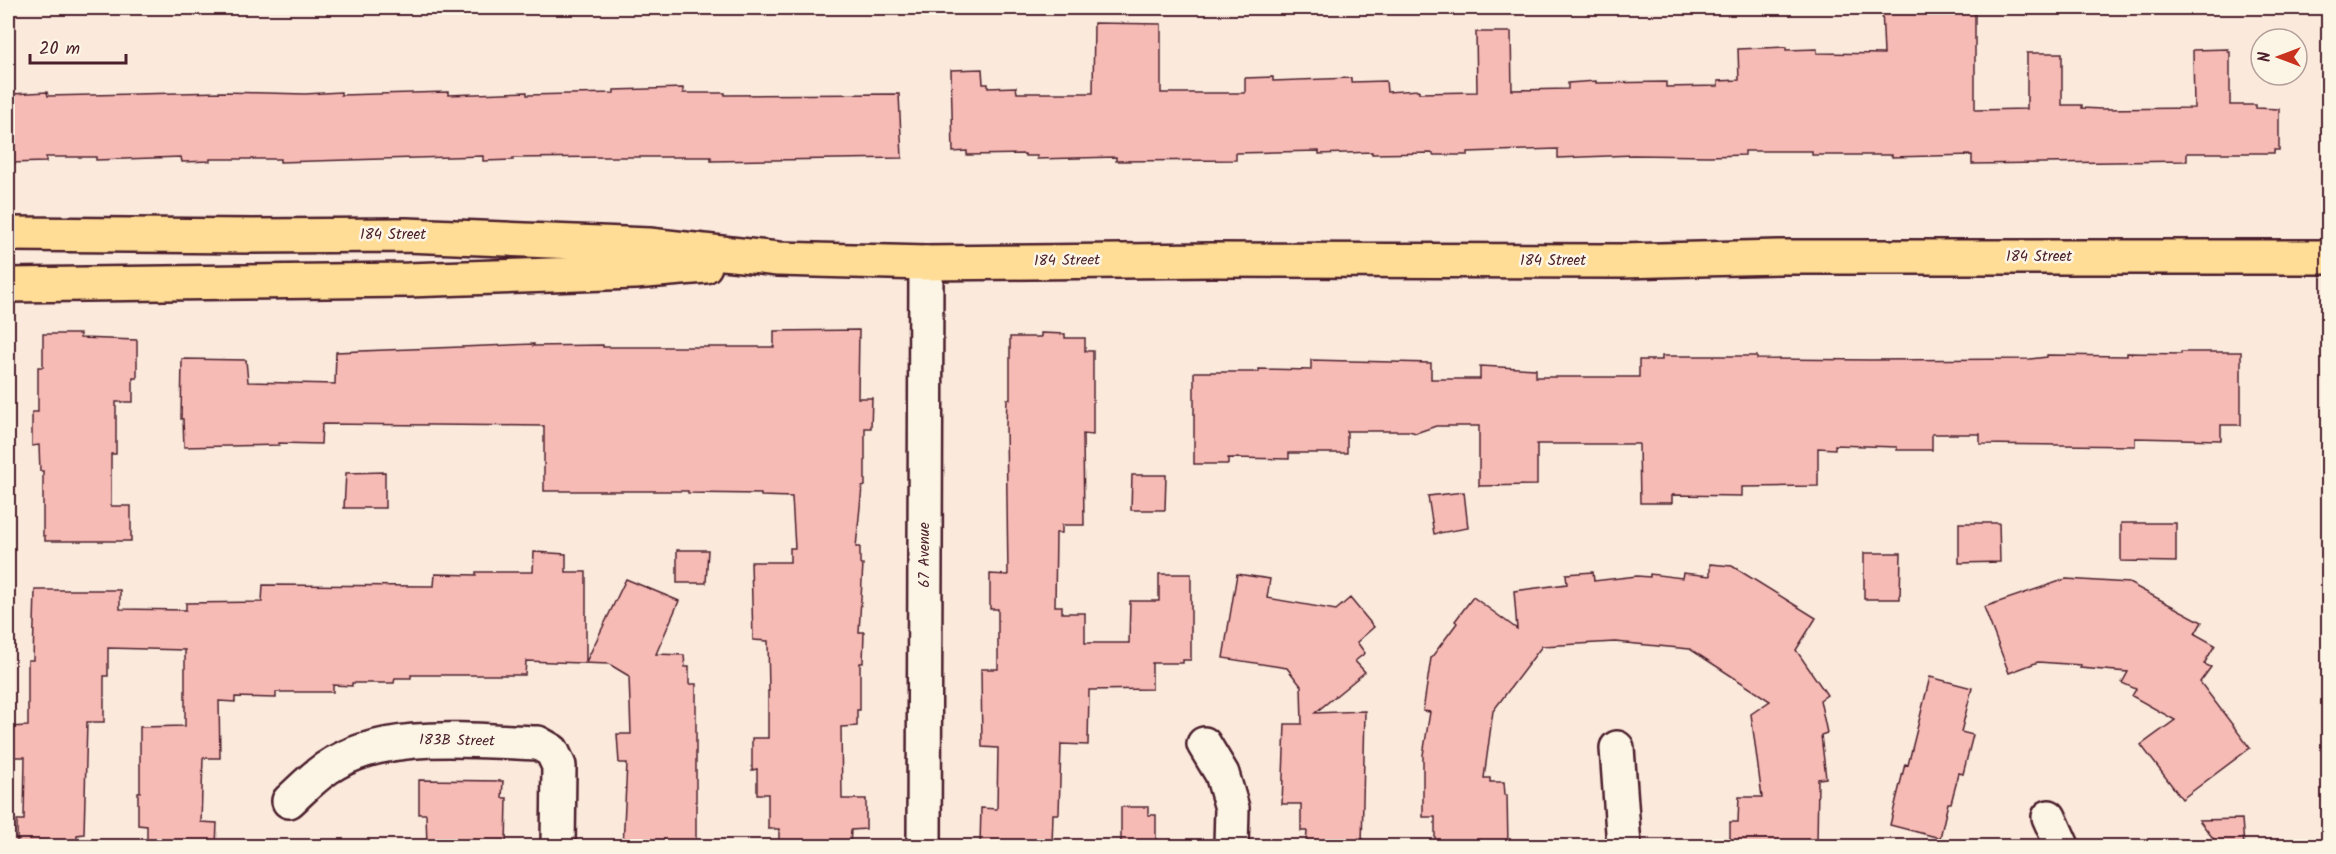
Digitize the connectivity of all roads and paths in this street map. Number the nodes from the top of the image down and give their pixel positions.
1 (8, 234) edge
2 (2328, 257) edge
3 (778, 259) junction
4 (926, 262) junction
5 (8, 285) edge
6 (1204, 744) dead end
7 (1617, 748) dead end
8 (290, 801) dead end
9 (2049, 817) dead end
10 (558, 846) edge
11 (924, 846) edge
12 (1232, 846) edge
13 (1624, 846) edge
14 (2062, 846) edge

1 - 3 main road, 184 Street
2 - 4 main road, 184 Street
3 - 4 main road, 184 Street
3 - 5 main road, 184 Street
4 - 11 street, 67 Avenue
6 - 12 street
7 - 13 street
8 - 10 street, 183B Street
9 - 14 street

